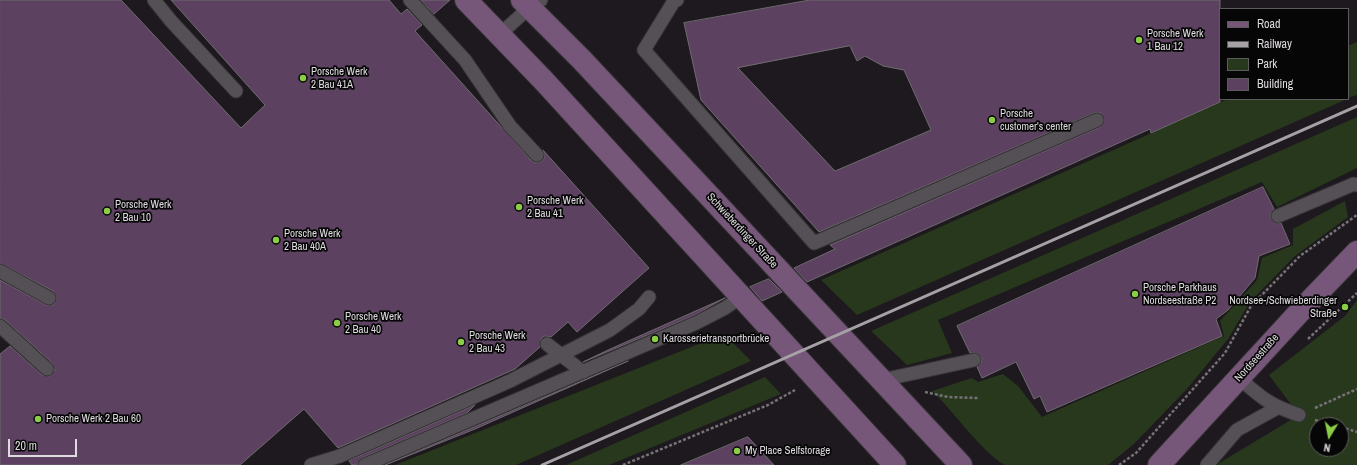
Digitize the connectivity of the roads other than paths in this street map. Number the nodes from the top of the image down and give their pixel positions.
1 (154, 0) edge
2 (410, 0) edge
3 (466, 0) edge
4 (677, 0) edge
5 (531, 2) edge
6 (499, 35) junction
7 (236, 91) dead end
8 (1097, 120) dead end
9 (537, 155) dead end
10 (1357, 185) edge
11 (1278, 216) dead end
12 (1357, 252) edge
13 (0, 271) edge
14 (649, 297) dead end
15 (741, 297) junction
16 (49, 298) dead end
17 (0, 326) edge
18 (547, 344) dead end
19 (974, 360) dead end
20 (47, 369) dead end
21 (583, 372) junction
22 (1239, 378) junction
23 (882, 380) junction
24 (1277, 408) junction
25 (1299, 415) road end
26 (311, 465) edge
27 (365, 465) edge
28 (895, 465) edge
29 (961, 465) edge
30 (1159, 465) edge
31 (1207, 465) edge

1 - 7 lane
2 - 9 lane
3 - 6 main road
4 - 8 lane
5 - 6 lane
5 - 23 main road, Schwieberdinger Straße
6 - 15 main road
10 - 11 lane
12 - 22 main road, Nordseestraße
13 - 16 lane
14 - 26 lane
15 - 21 lane
15 - 28 main road
17 - 20 lane
18 - 21 lane
19 - 23 lane
21 - 27 lane
22 - 24 lane
22 - 30 main road, Nordseestraße
23 - 29 main road, Schwieberdinger Straße
24 - 25 lane
24 - 31 lane

